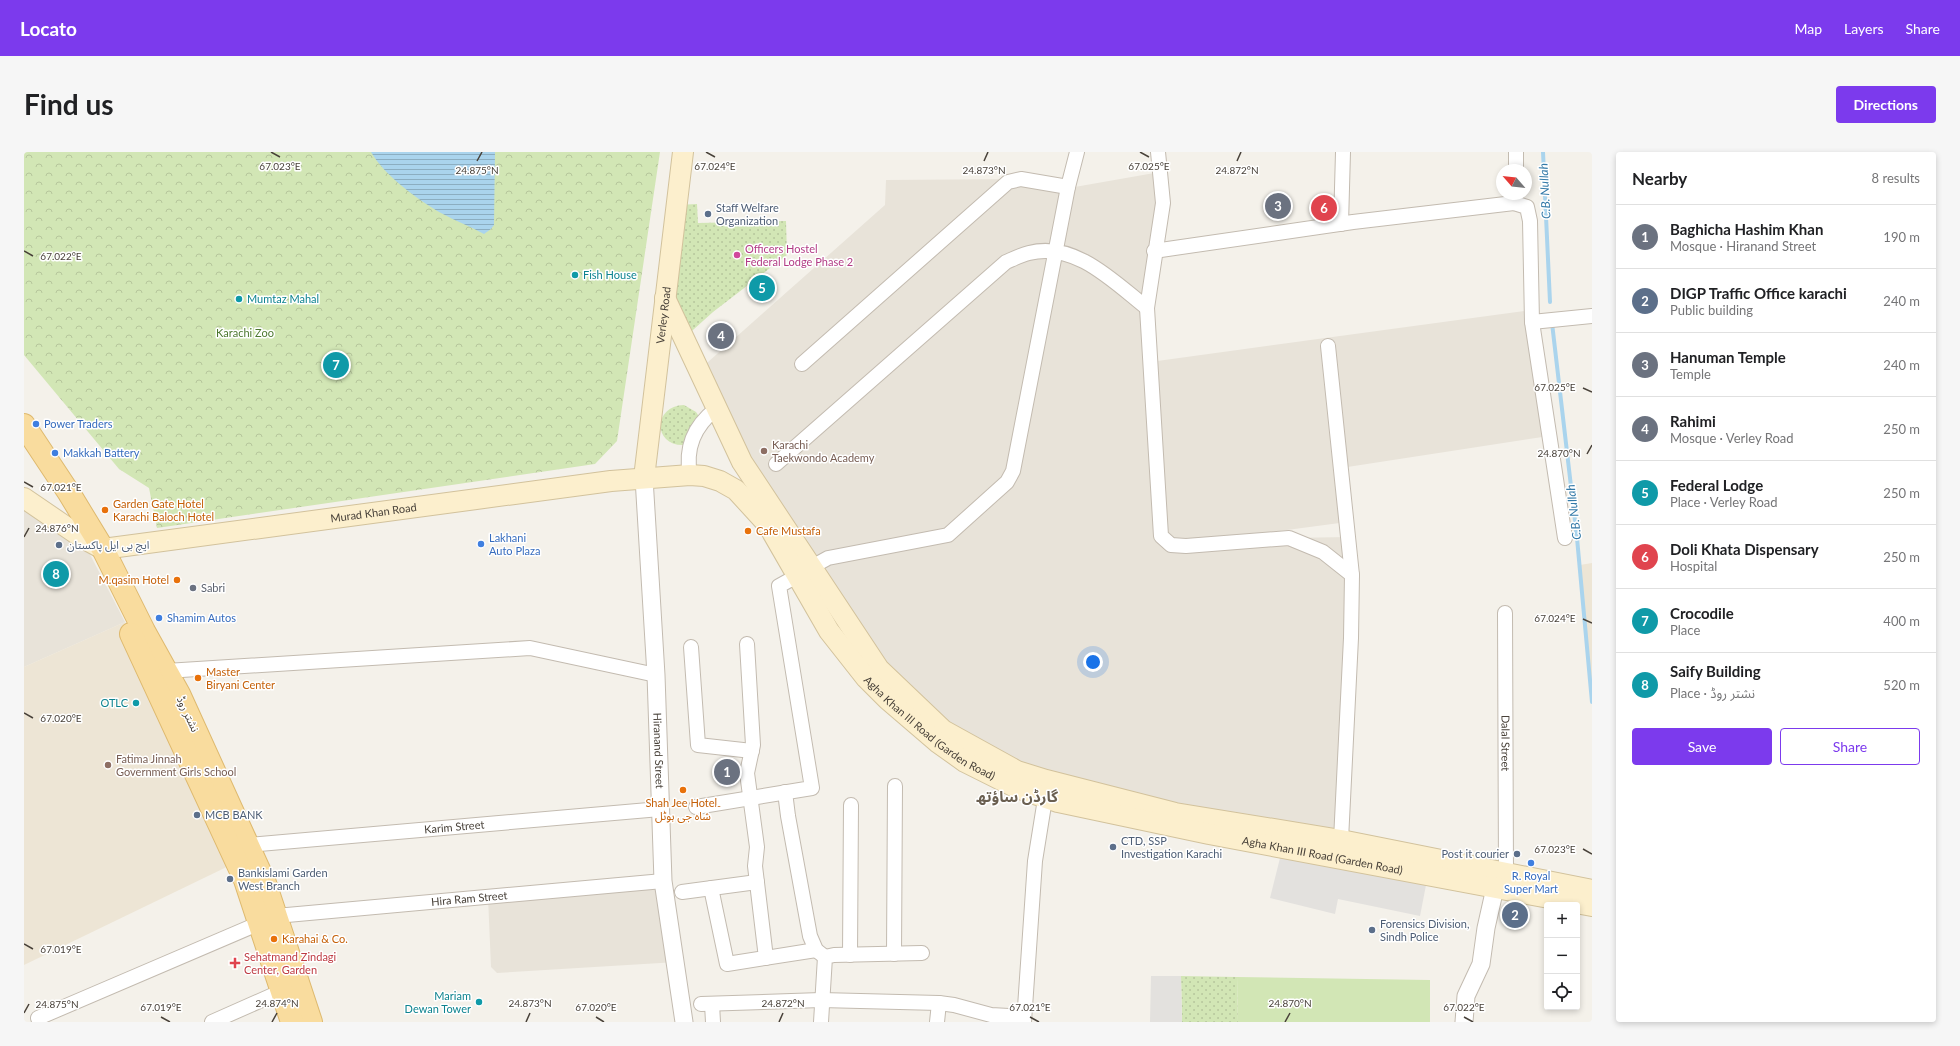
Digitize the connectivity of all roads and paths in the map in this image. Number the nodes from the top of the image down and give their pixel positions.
1 (683, 152) edge
2 (1077, 152) edge
3 (1158, 152) edge
4 (1343, 152) edge
5 (1516, 152) edge
6 (1516, 164) edge
7 (1068, 187) junction
8 (1501, 200) edge
9 (1517, 200) edge
10 (1341, 224) junction
11 (1154, 250) junction
12 (1056, 252) junction
13 (665, 298) junction
14 (1146, 308) junction
15 (1592, 316) edge
16 (1532, 322) junction
17 (1328, 346) dead end
18 (802, 364) dead end
19 (716, 409) junction
20 (24, 425) edge
21 (24, 449) edge
22 (776, 464) dead end
23 (690, 475) junction
24 (644, 478) junction
25 (24, 498) edge
26 (81, 536) junction
27 (1565, 538) dead end
28 (104, 549) junction
29 (804, 572) junction
30 (1352, 575) junction
31 (1505, 613) dead end
32 (747, 644) dead end
33 (691, 647) dead end
34 (166, 671) junction
35 (656, 675) junction
36 (752, 751) junction
37 (895, 786) dead end
38 (785, 792) junction
39 (749, 798) junction
40 (1045, 799) junction
41 (851, 805) dead end
42 (696, 806) dead end
43 (660, 808) junction
44 (1341, 840) junction
45 (248, 845) junction
46 (663, 881) junction
47 (1500, 881) junction
48 (757, 882) junction
49 (711, 888) junction
50 (1592, 890) edge
51 (682, 892) dead end
52 (1592, 906) edge
53 (268, 920) junction
54 (922, 953) dead end
55 (821, 954) junction
56 (894, 954) junction
57 (850, 955) junction
58 (766, 958) junction
59 (282, 991) junction
60 (821, 1000) junction
61 (939, 1003) junction
62 (38, 1018) dead end
63 (1024, 1020) edge
64 (212, 1022) edge
65 (292, 1022) edge
66 (311, 1022) edge
67 (684, 1022) edge
68 (713, 1022) edge
69 (821, 1022) edge
70 (937, 1022) edge
71 (1464, 1022) edge

1 - 13 main road, Verley Road
2 - 7 street
3 - 11 street
4 - 10 street
5 - 6 street
7 - 12 street
7 - 18 street
8 - 10 street
9 - 16 street
10 - 11 street
11 - 14 street
12 - 14 street
12 - 22 street
12 - 29 street
13 - 19 main road, Agha Khan III Road (Garden Road)
13 - 24 main road, Verley Road
14 - 30 street
15 - 16 street
16 - 27 street
17 - 30 street
19 - 23 street
19 - 29 main road, Agha Khan III Road (Garden Road)
20 - 28 main road, نشتر روڈ
21 - 26 main road, نشتر روڈ
23 - 24 main road, Agha Khan III Road (Garden Road)
23 - 29 main road, Agha Khan III Road (Garden Road)
24 - 28 main road, Murad Khan Road
24 - 35 street, Hiranand Street
25 - 26 main road
26 - 28 main road
26 - 53 main road, نشتر روڈ
28 - 34 main road, نشتر روڈ
29 - 38 street
29 - 40 main road, Agha Khan III Road (Garden Road)
29 - 44 main road, Agha Khan III Road (Garden Road)
30 - 44 street
31 - 47 street, Dalal Street
32 - 36 street
33 - 36 street
34 - 35 street
34 - 45 main road, نشتر روڈ
35 - 43 street, Hiranand Street
36 - 39 street
37 - 56 street
38 - 39 street
38 - 55 street
39 - 42 street
39 - 48 street
40 - 47 main road, Agha Khan III Road (Garden Road)
40 - 63 street
41 - 57 street
43 - 45 street, Karim Street
43 - 46 street, Hiranand Street
44 - 47 main road, Agha Khan III Road (Garden Road)
45 - 53 main road, نشتر روڈ
46 - 53 street, Hira Ram Street
46 - 67 street, Hiranand Street
47 - 50 main road, Agha Khan III Road (Garden Road)
47 - 52 main road, Agha Khan III Road (Garden Road)
47 - 71 street, Dalal Street
48 - 49 street
48 - 58 street
49 - 51 street
49 - 58 street
53 - 59 main road, نشتر روڈ
53 - 62 street, Hira Ram Street
53 - 66 main road, نشتر روڈ
54 - 56 street
55 - 57 street
55 - 58 street
55 - 60 street
56 - 57 street
59 - 64 street
59 - 65 main road, نشتر روڈ
60 - 61 street
60 - 68 street
60 - 69 street
61 - 63 street
61 - 70 street

